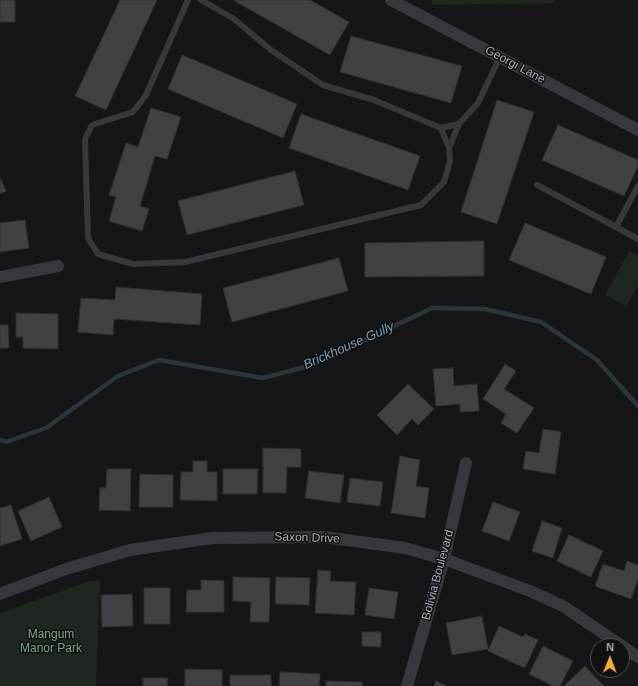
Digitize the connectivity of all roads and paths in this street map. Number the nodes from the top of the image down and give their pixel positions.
1 (188, 0) edge
2 (201, 0) edge
3 (391, 0) edge
4 (500, 57) junction
5 (459, 124) junction
6 (441, 128) junction
7 (638, 130) edge
8 (449, 148) junction
9 (537, 186) dead end
10 (638, 186) edge
11 (616, 227) junction
12 (638, 239) edge
13 (58, 266) dead end
14 (0, 278) edge
15 (466, 463) dead end
16 (444, 559) junction
17 (0, 594) edge
18 (610, 638) edge
19 (408, 686) edge

1 - 8 lane
2 - 6 lane
3 - 4 street, Georgi Lane
4 - 5 lane
4 - 7 street, Georgi Lane
5 - 6 lane
5 - 8 lane
6 - 8 lane
9 - 11 lane
10 - 11 lane
11 - 12 lane
13 - 14 street
15 - 16 street, Bolivia Boulevard
16 - 17 street, Saxon Drive
16 - 18 street, Saxon Drive
16 - 19 street, Bolivia Boulevard

